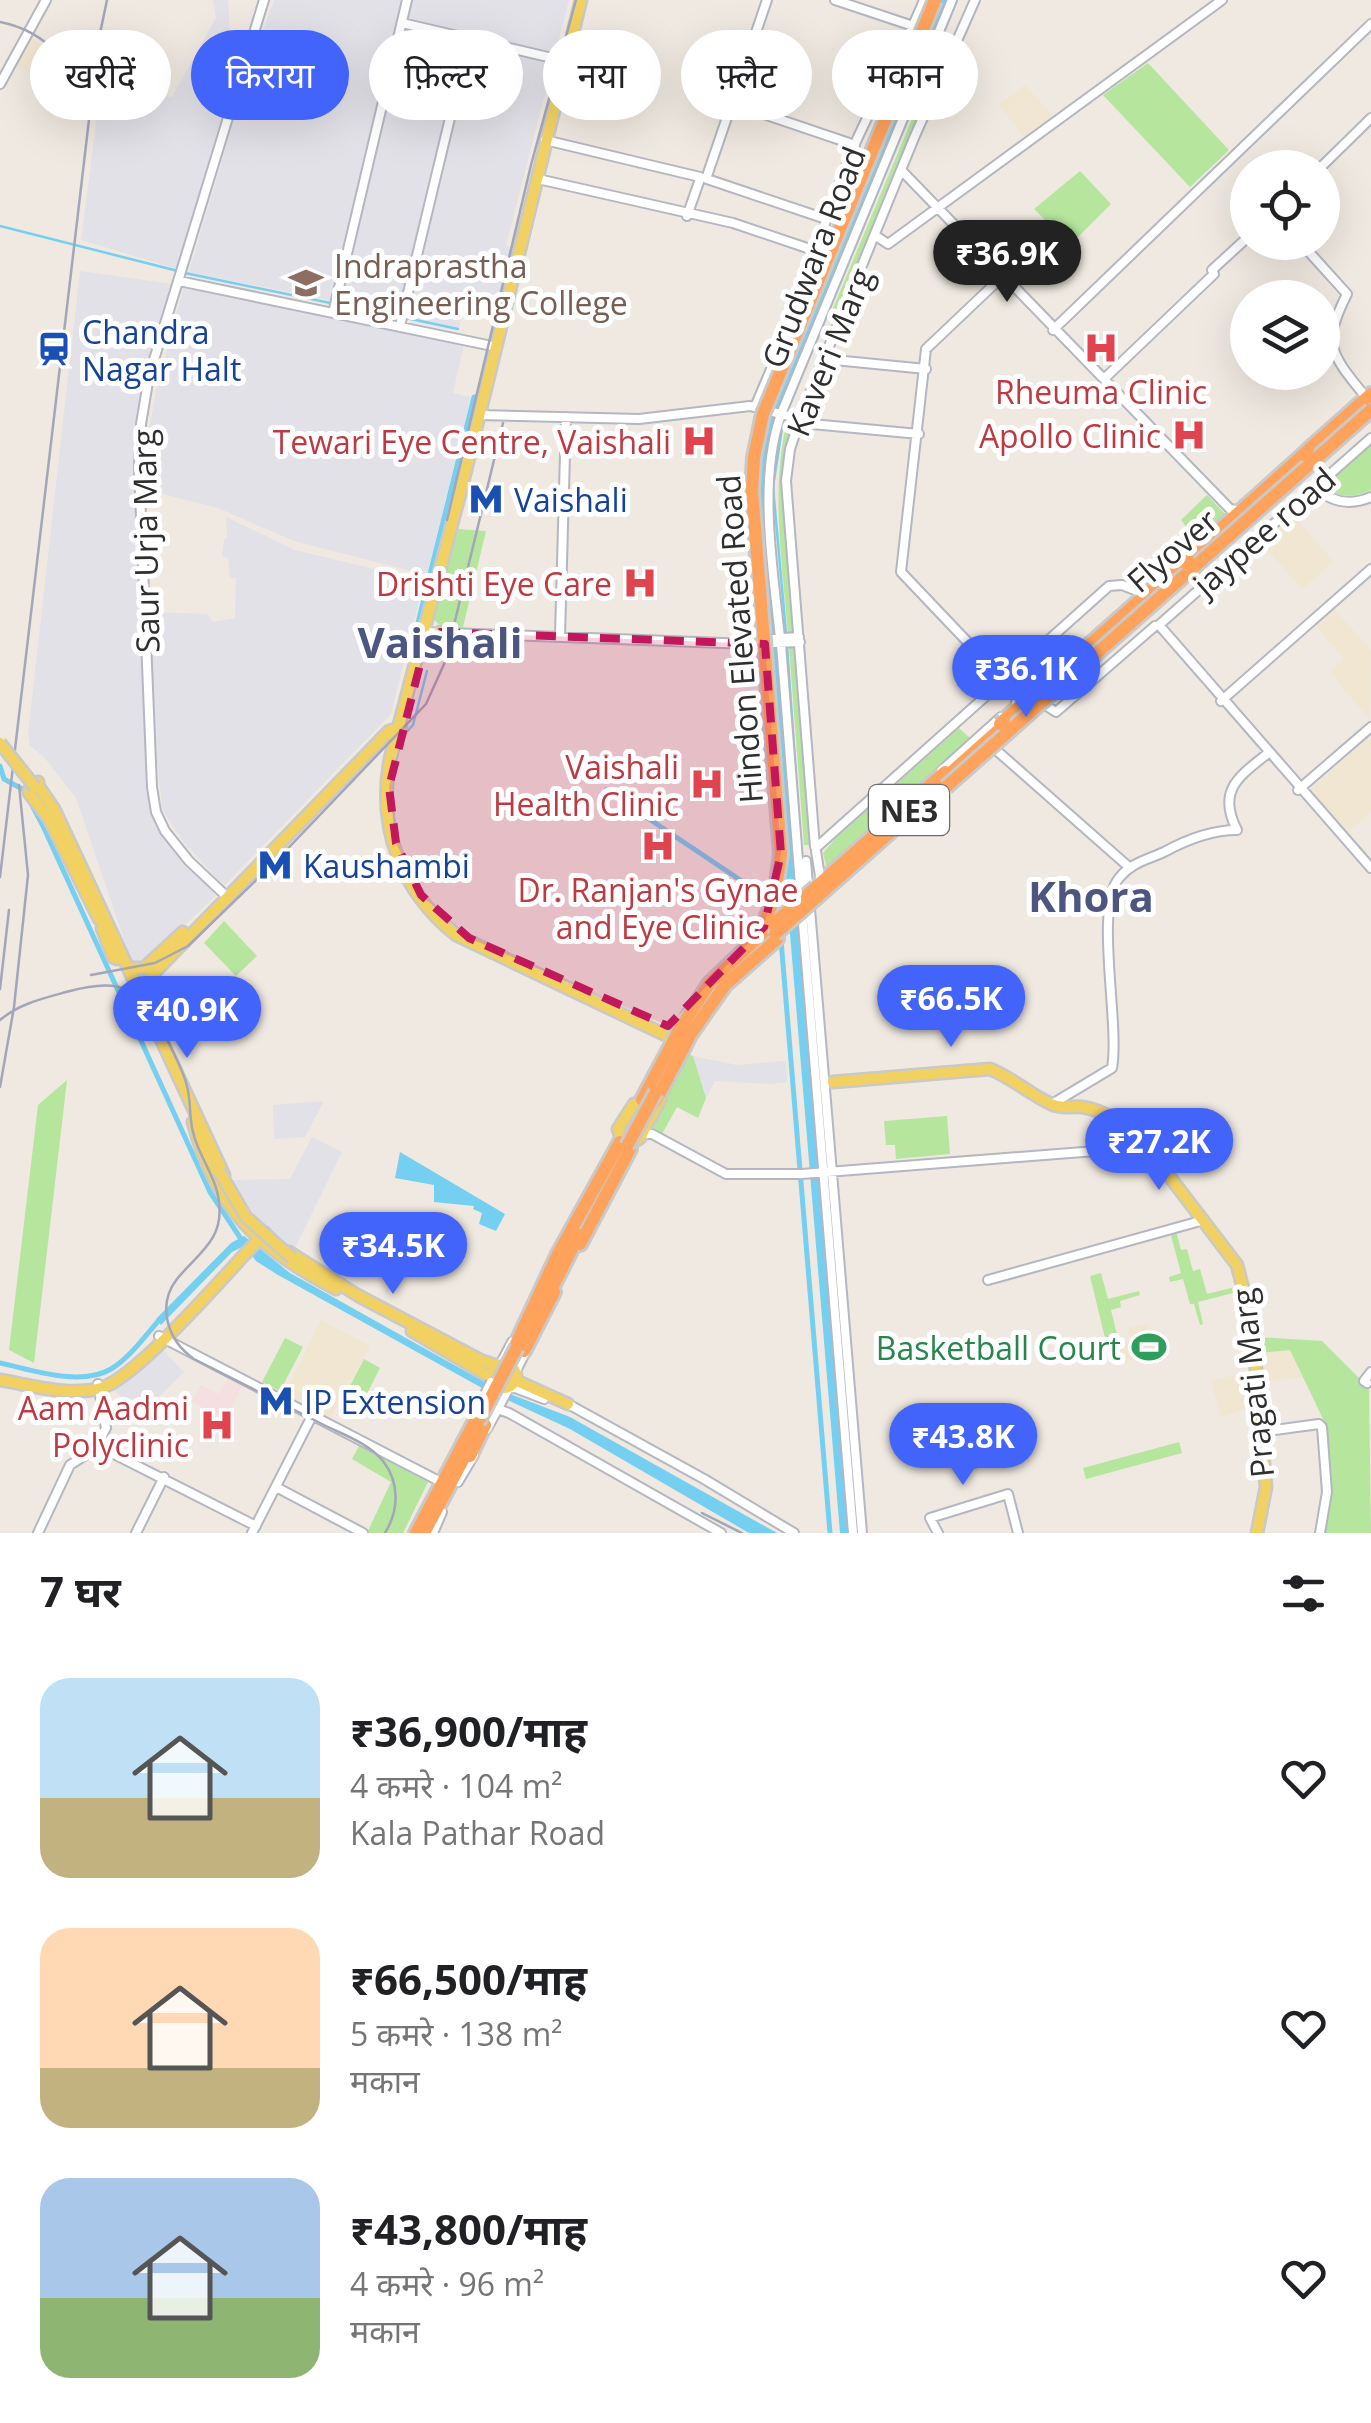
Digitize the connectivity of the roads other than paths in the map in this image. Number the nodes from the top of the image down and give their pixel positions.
1 (46, 0) edge
2 (266, 0) edge
3 (407, 0) edge
4 (582, 0) edge
5 (765, 0) edge
6 (835, 0) edge
7 (848, 0) edge
8 (924, 0) edge
9 (937, 0) edge
10 (952, 0) edge
11 (976, 0) edge
12 (1219, 0) edge
13 (402, 22) junction
14 (914, 24) junction
15 (1371, 26) edge
16 (434, 30) edge
17 (574, 30) edge
18 (754, 30) edge
19 (0, 82) edge
20 (450, 120) edge
21 (553, 120) edge
22 (723, 120) edge
23 (782, 120) edge
24 (1371, 120) edge
25 (549, 142) junction
26 (855, 145) junction
27 (1340, 150) edge
28 (903, 173) junction
29 (703, 178) junction
30 (538, 180) junction
31 (936, 206) junction
32 (689, 215) junction
33 (826, 219) junction
34 (882, 238) junction
35 (813, 251) junction
36 (1230, 256) edge
37 (1317, 260) edge
38 (182, 275) junction
39 (1004, 277) junction
40 (334, 306) junction
41 (402, 321) junction
42 (1056, 330) junction
43 (497, 346) junction
44 (827, 358) junction
45 (925, 368) junction
46 (1103, 379) junction
47 (1370, 401) edge
48 (759, 409) junction
49 (481, 416) junction
50 (782, 416) junction
51 (565, 418) junction
52 (800, 421) junction
53 (918, 433) junction
54 (1371, 436) edge
55 (1310, 456) junction
56 (1348, 456) junction
57 (1316, 486) junction
58 (1371, 495) edge
59 (1231, 514) junction
60 (1277, 518) junction
61 (793, 545) junction
62 (1189, 564) junction
63 (1371, 572) edge
64 (1139, 598) junction
65 (1181, 601) junction
66 (1147, 615) junction
67 (1156, 625) junction
68 (430, 630) junction
69 (559, 634) junction
70 (788, 640) junction
71 (1006, 680) junction
72 (1023, 693) junction
73 (1223, 702) junction
74 (1016, 704) junction
75 (1051, 709) junction
76 (399, 726) junction
77 (1005, 726) junction
78 (1371, 729) edge
79 (377, 740) junction
80 (0, 741) edge
81 (394, 744) junction
82 (994, 749) junction
83 (1266, 754) junction
84 (36, 785) junction
85 (939, 786) junction
86 (1300, 790) junction
87 (912, 799) junction
88 (922, 812) junction
89 (882, 836) junction
90 (393, 839) junction
91 (817, 849) junction
92 (72, 859) junction
93 (802, 861) junction
94 (1130, 868) junction
95 (1371, 870) edge
96 (252, 871) junction
97 (83, 873) junction
98 (823, 887) junction
99 (225, 894) junction
100 (97, 915) junction
101 (189, 928) junction
102 (775, 934) junction
103 (752, 950) junction
104 (174, 952) junction
105 (128, 968) junction
106 (152, 968) junction
107 (729, 978) junction
108 (143, 999) junction
109 (655, 1026) junction
110 (684, 1040) junction
111 (832, 1082) dead end
112 (634, 1104) junction
113 (1051, 1105) junction
114 (192, 1122) junction
115 (618, 1129) junction
116 (644, 1130) junction
117 (1143, 1145) junction
118 (213, 1157) junction
119 (827, 1170) junction
120 (580, 1216) junction
121 (245, 1219) junction
122 (1202, 1220) junction
123 (261, 1238) junction
124 (575, 1243) junction
125 (289, 1258) junction
126 (565, 1273) junction
127 (548, 1274) junction
128 (988, 1278) dead end
129 (347, 1291) junction
130 (546, 1296) junction
131 (164, 1338) junction
132 (519, 1348) junction
133 (494, 1373) junction
134 (0, 1378) edge
135 (513, 1381) junction
136 (98, 1389) junction
137 (483, 1399) junction
138 (564, 1403) joint
139 (500, 1404) junction
140 (314, 1414) junction
141 (480, 1423) junction
142 (1259, 1432) junction
143 (97, 1444) junction
144 (164, 1478) junction
145 (439, 1482) junction
146 (455, 1485) junction
147 (276, 1486) junction
148 (254, 1529) edge
149 (424, 1531) edge
150 (36, 1533) edge
151 (136, 1533) edge
152 (362, 1533) edge
153 (721, 1533) edge
154 (794, 1533) edge
155 (853, 1533) edge
156 (862, 1533) edge
157 (938, 1533) edge
158 (1018, 1533) edge
159 (1255, 1533) edge
160 (1320, 1533) edge

1 - 19 street
2 - 38 street, Saur Urja Marg
3 - 13 street
4 - 17 main road
4 - 25 main road
5 - 18 street
6 - 14 street
7 - 14 street
8 - 14 street, Grudwara Road
9 - 102 highway, Hindon Elevated Road, bridge
9 - 102 highway, Hindon Elevated Road, bridge
10 - 50 street
11 - 28 street, Kaveri Marg
12 - 31 street
13 - 16 street
13 - 40 street
14 - 26 street, Grudwara Road
15 - 42 street
20 - 41 street
21 - 25 main road
22 - 29 street
23 - 26 street
24 - 27 street
25 - 29 street
25 - 30 main road
25 - 43 main road
26 - 33 street, Grudwara Road
28 - 31 street
28 - 34 street, Kaveri Marg
29 - 32 street
29 - 33 street
30 - 32 street
30 - 43 main road
31 - 34 street
31 - 39 street
32 - 35 street
33 - 35 street, Grudwara Road
34 - 44 street, Kaveri Marg
35 - 48 street, Grudwara Road
36 - 46 street
37 - 47 street
38 - 40 street
38 - 99 street, Saur Urja Marg
39 - 42 street
39 - 45 street
40 - 41 street
41 - 43 street
42 - 46 street
43 - 49 main road
44 - 45 street
44 - 52 street, Kaveri Marg
45 - 53 street
46 - 59 street
47 - 55 highway
47 - 85 highway, Flyover, bridge
48 - 50 street, bridge
48 - 51 street
49 - 51 street
49 - 68 main road
50 - 52 street
50 - 70 street
51 - 69 street
52 - 53 street
52 - 61 street, Kaveri Marg
53 - 71 street
54 - 56 street
55 - 59 street
55 - 62 highway
55 - 64 highway, bridge
56 - 57 street, jaypee road
56 - 60 street
57 - 58 street
57 - 60 street, jaypee road
59 - 62 street
60 - 65 street
61 - 70 street
61 - 91 street
62 - 64 street
62 - 66 street
62 - 77 highway
63 - 73 street
64 - 71 street
64 - 72 street
64 - 77 highway
65 - 66 street
65 - 67 street, jaypee road
66 - 67 street
66 - 75 street
67 - 73 street
67 - 75 street, jaypee road
68 - 69 street
68 - 76 main road
68 - 76 main road
69 - 70 street, bridge
70 - 91 street
70 - 93 street
71 - 72 street
71 - 74 street
71 - 91 street
71 - 91 street
72 - 74 street
73 - 83 street
73 - 86 street
74 - 77 street
75 - 77 street
76 - 79 main road
76 - 81 main road
76 - 90 main road
77 - 82 street
77 - 85 highway
77 - 87 street
78 - 86 street
79 - 81 main road
79 - 96 main road
80 - 84 main road, bridge
81 - 90 main road
82 - 88 street
82 - 94 street
83 - 86 street
83 - 94 street
84 - 92 main road
84 - 97 main road
85 - 87 highway
85 - 88 highway, Flyover
85 - 89 highway
85 - 98 highway, NE3
86 - 95 street
87 - 89 highway
88 - 89 highway, Flyover
89 - 98 highway
89 - 98 highway
90 - 109 main road
91 - 93 street
91 - 98 street
92 - 97 main road
92 - 100 main road
93 - 119 street
94 - 113 street
96 - 99 main road
96 - 104 main road
97 - 97 main road
97 - 100 main road
97 - 105 main road
98 - 102 highway, NE3, bridge
99 - 101 main road
100 - 114 main road
101 - 104 main road
101 - 106 main road
102 - 103 highway, Hindon Elevated Road
102 - 107 highway
102 - 110 highway, NE3
103 - 107 highway, Hindon Elevated Road
103 - 109 main road
104 - 106 main road
105 - 106 main road
105 - 108 main road
106 - 108 main road
107 - 110 main road
107 - 120 highway, bridge
107 - 124 highway, bridge
108 - 118 main road
109 - 110 main road
109 - 112 main road
110 - 116 main road
110 - 130 highway, NE3, bridge
111 - 113 main road
112 - 115 main road
112 - 116 main road
113 - 117 main road, Pragati Marg
114 - 121 main road
114 - 125 main road, bridge
115 - 116 main road
115 - 120 main road
116 - 119 street
116 - 124 main road
117 - 119 street
117 - 122 main road, Pragati Marg
118 - 121 main road
118 - 125 main road, bridge
119 - 155 street
119 - 156 street
120 - 124 highway
121 - 123 main road
122 - 128 street
122 - 142 main road, Pragati Marg
123 - 129 main road
123 - 131 main road
124 - 126 highway
124 - 127 highway
124 - 130 highway
125 - 129 main road
126 - 132 highway
126 - 135 street
127 - 132 highway
127 - 133 street
129 - 133 main road
130 - 132 highway, NE3
131 - 136 main road
131 - 136 main road
131 - 140 street
132 - 141 highway, NE3, bridge
133 - 135 main road
133 - 135 main road
133 - 137 street, bridge
134 - 136 main road
135 - 138 main road
135 - 139 street
136 - 143 street
137 - 139 street
137 - 145 street
138 - 154 street
139 - 146 street
139 - 153 street
140 - 145 street
140 - 147 street
141 - 145 highway
141 - 146 highway
141 - 149 highway, NE3
142 - 159 main road, Pragati Marg
142 - 160 street
143 - 144 street
143 - 150 street
144 - 148 street
144 - 151 street
145 - 149 highway
146 - 149 highway
147 - 148 street
147 - 152 street
157 - 158 street

